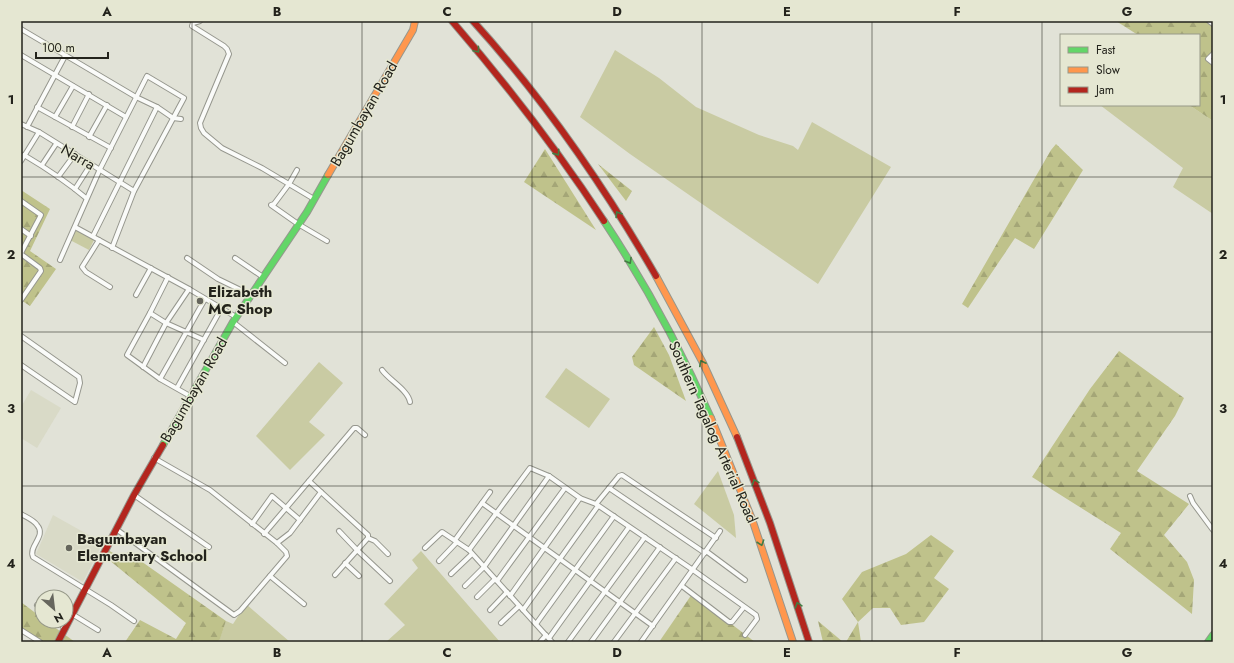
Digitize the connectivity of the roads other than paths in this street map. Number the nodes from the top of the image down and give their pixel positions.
1 (200, 21) edge
2 (415, 21) edge
3 (452, 21) edge
4 (474, 21) edge
5 (1209, 21) edge
6 (1213, 24) edge
7 (21, 29) edge
8 (1213, 54) edge
9 (21, 55) edge
10 (65, 56) junction
11 (1213, 63) edge
12 (55, 74) junction
13 (74, 86) junction
14 (89, 94) junction
15 (136, 98) junction
16 (107, 105) junction
17 (37, 107) junction
18 (158, 107) junction
19 (55, 117) junction
20 (126, 117) junction
21 (173, 118) junction
22 (181, 119) dead end
23 (21, 124) edge
24 (27, 127) junction
25 (72, 127) junction
26 (39, 132) junction
27 (89, 137) junction
28 (56, 144) junction
29 (111, 148) junction
30 (75, 154) junction
31 (24, 155) junction
32 (21, 161) edge
33 (91, 164) junction
34 (42, 166) junction
35 (100, 169) junction
36 (297, 170) dead end
37 (58, 177) junction
38 (119, 183) junction
39 (289, 184) junction
40 (75, 189) junction
41 (134, 191) junction
42 (86, 198) junction
43 (314, 199) junction
44 (21, 201) edge
45 (298, 224) junction
46 (75, 226) junction
47 (21, 229) edge
48 (31, 236) junction
49 (93, 236) junction
50 (99, 240) junction
51 (327, 240) dead end
52 (112, 248) junction
53 (21, 253) edge
54 (187, 258) dead end
55 (235, 258) dead end
56 (60, 260) dead end
57 (151, 268) junction
58 (262, 277) junction
59 (168, 278) junction
60 (110, 287) dead end
61 (189, 288) junction
62 (136, 295) dead end
63 (251, 295) junction
64 (205, 299) junction
65 (21, 300) edge
66 (222, 309) junction
67 (150, 313) junction
68 (234, 319) junction
69 (166, 323) junction
70 (186, 332) junction
71 (21, 336) edge
72 (204, 340) junction
73 (285, 363) dead end
74 (21, 365) edge
75 (143, 367) junction
76 (382, 370) dead end
77 (160, 379) junction
78 (177, 388) junction
79 (190, 396) junction
80 (410, 402) dead end
81 (365, 435) dead end
82 (154, 458) junction
83 (549, 476) junction
84 (309, 481) junction
85 (565, 488) junction
86 (609, 488) junction
87 (321, 492) junction
88 (490, 492) dead end
89 (134, 495) junction
90 (1190, 496) dead end
91 (580, 498) junction
92 (482, 503) junction
93 (597, 505) junction
94 (286, 508) junction
95 (21, 514) edge
96 (496, 514) junction
97 (614, 516) junction
98 (300, 520) junction
99 (252, 524) junction
100 (513, 526) junction
101 (629, 527) junction
102 (116, 529) junction
103 (1213, 530) edge
104 (339, 531) dead end
105 (720, 531) dead end
106 (264, 534) junction
107 (529, 537) junction
108 (645, 537) junction
109 (368, 538) junction
110 (716, 538) junction
111 (456, 541) junction
112 (277, 543) junction
113 (209, 546) dead end
114 (660, 547) junction
115 (425, 548) dead end
116 (544, 548) junction
117 (357, 550) junction
118 (470, 552) junction
119 (706, 552) junction
120 (388, 554) dead end
121 (676, 558) junction
122 (560, 559) junction
123 (439, 561) dead end
124 (346, 563) junction
125 (484, 566) junction
126 (575, 570) junction
127 (693, 570) junction
128 (451, 574) dead end
129 (335, 575) dead end
130 (270, 576) junction
131 (359, 576) dead end
132 (496, 580) junction
133 (745, 580) dead end
134 (390, 581) dead end
135 (590, 581) junction
136 (464, 586) dead end
137 (682, 586) junction
138 (85, 589) junction
139 (605, 592) junction
140 (509, 594) junction
141 (478, 597) dead end
142 (620, 602) junction
143 (304, 604) dead end
144 (519, 606) junction
145 (744, 607) junction
146 (74, 610) edge
147 (490, 610) dead end
148 (523, 610) junction
149 (635, 613) junction
150 (74, 615) edge
151 (134, 621) dead end
152 (501, 623) dead end
153 (536, 624) junction
154 (653, 626) junction
155 (65, 629) edge
156 (21, 630) edge
157 (98, 630) dead end
158 (745, 635) dead end
159 (1213, 635) edge
160 (549, 639) edge
161 (40, 642) edge
162 (58, 642) edge
163 (540, 642) edge
164 (568, 642) edge
165 (591, 642) edge
166 (614, 642) edge
167 (641, 642) edge
168 (793, 642) edge
169 (809, 642) edge
170 (1208, 642) edge

1 - 39 street
2 - 43 main road, Bagumbayan Road
3 -> 168 main road, Southern Tagalog Arterial Road
169 -> 4 main road, Southern Tagalog Arterial Road
5 - 6 street
7 - 10 street
8 - 11 street
9 - 12 street
10 - 12 street
10 - 15 street
12 - 13 street
12 - 17 street
13 - 14 street
13 - 19 street
14 - 16 street
14 - 25 street
15 - 18 street
15 - 20 street
15 - 21 street
16 - 20 street
16 - 27 street
17 - 19 street
17 - 24 street
18 - 21 street
18 - 38 street
19 - 25 street
20 - 29 street
21 - 22 street
21 - 41 street
23 - 24 street, Narra
24 - 26 street, Narra
25 - 27 street
26 - 28 street, Narra
26 - 31 street
27 - 29 street
28 - 30 street, Narra
28 - 34 street
29 - 35 street
30 - 33 street, Narra
30 - 37 street
31 - 32 street
31 - 34 street
33 - 35 street, Narra
33 - 40 street
34 - 37 street
35 - 38 street, Narra
35 - 42 street
36 - 39 street
37 - 40 street
38 - 41 street, Narra
38 - 49 street
39 - 43 street
39 - 45 street
40 - 42 street
41 - 52 street
42 - 46 street
43 - 45 main road, Bagumbayan Road
44 - 48 street
45 - 51 street
45 - 58 main road, Bagumbayan Road
46 - 49 street
46 - 56 street
47 - 48 street
48 - 53 street
49 - 50 street
50 - 52 street
50 - 60 street
52 - 57 street
53 - 65 street
54 - 63 street
55 - 58 street
57 - 59 street
57 - 62 street
58 - 63 main road, Bagumbayan Road
59 - 61 street
59 - 67 street
61 - 64 street
61 - 69 street
63 - 68 main road, Bagumbayan Road
64 - 66 street
64 - 70 street
66 - 68 street
66 - 72 street
67 - 69 street
67 - 75 street
68 - 73 street
68 - 79 main road, Bagumbayan Road
69 - 70 street
69 - 75 street
70 - 72 street
70 - 77 street
71 - 74 street
72 - 78 street
75 - 77 street
76 - 80 street
77 - 78 street
78 - 79 street
79 - 82 main road, Bagumbayan Road
81 - 84 street
82 - 89 main road, Bagumbayan Road
82 - 99 street
83 - 85 street
83 - 96 street
83 - 100 street
84 - 87 street
84 - 94 street
85 - 91 street
85 - 107 street
86 - 93 street
86 - 110 street
86 - 119 street
87 - 98 street
87 - 109 street
88 - 92 street
89 - 102 main road, Bagumbayan Road
89 - 113 street
90 - 103 street
91 - 93 street
91 - 116 street
92 - 96 street
92 - 111 street
93 - 97 street
93 - 122 street
94 - 98 street
94 - 99 street
94 - 106 street
95 - 138 street
96 - 100 street
96 - 118 street
97 - 101 street
97 - 126 street
98 - 112 street
99 - 106 street
100 - 107 street
100 - 125 street
101 - 108 street
101 - 135 street
102 - 130 street
102 - 138 main road, Bagumbayan Road
104 - 117 street
105 - 110 street
106 - 112 street
107 - 116 street
107 - 132 street
108 - 114 street
108 - 139 street
109 - 117 street
109 - 120 street
110 - 119 street
111 - 115 street
111 - 118 street
111 - 123 street
112 - 130 street
114 - 121 street
114 - 142 street
116 - 122 street
116 - 140 street
117 - 124 street
117 - 134 street
118 - 125 street
118 - 128 street
119 - 127 street
119 - 133 street
121 - 127 street
121 - 149 street
122 - 126 street
122 - 148 street
124 - 129 street
124 - 131 street
125 - 132 street
125 - 136 street
126 - 135 street
126 - 153 street
127 - 137 street
127 - 145 street
130 - 143 street
132 - 140 street
132 - 141 street
135 - 139 street
135 - 160 street
137 - 145 street
137 - 154 street
138 - 146 main road, Bagumbayan Road
138 - 151 street
139 - 142 street
139 - 164 street
140 - 144 street
140 - 147 street
142 - 149 street
142 - 165 street
144 - 148 street
144 - 152 street
145 - 158 street
148 - 153 street
149 - 154 street
149 - 166 street
150 - 157 street
153 - 160 street
154 - 167 street
155 - 162 main road, Bagumbayan Road
156 - 161 street
159 - 170 main road
160 - 163 street

